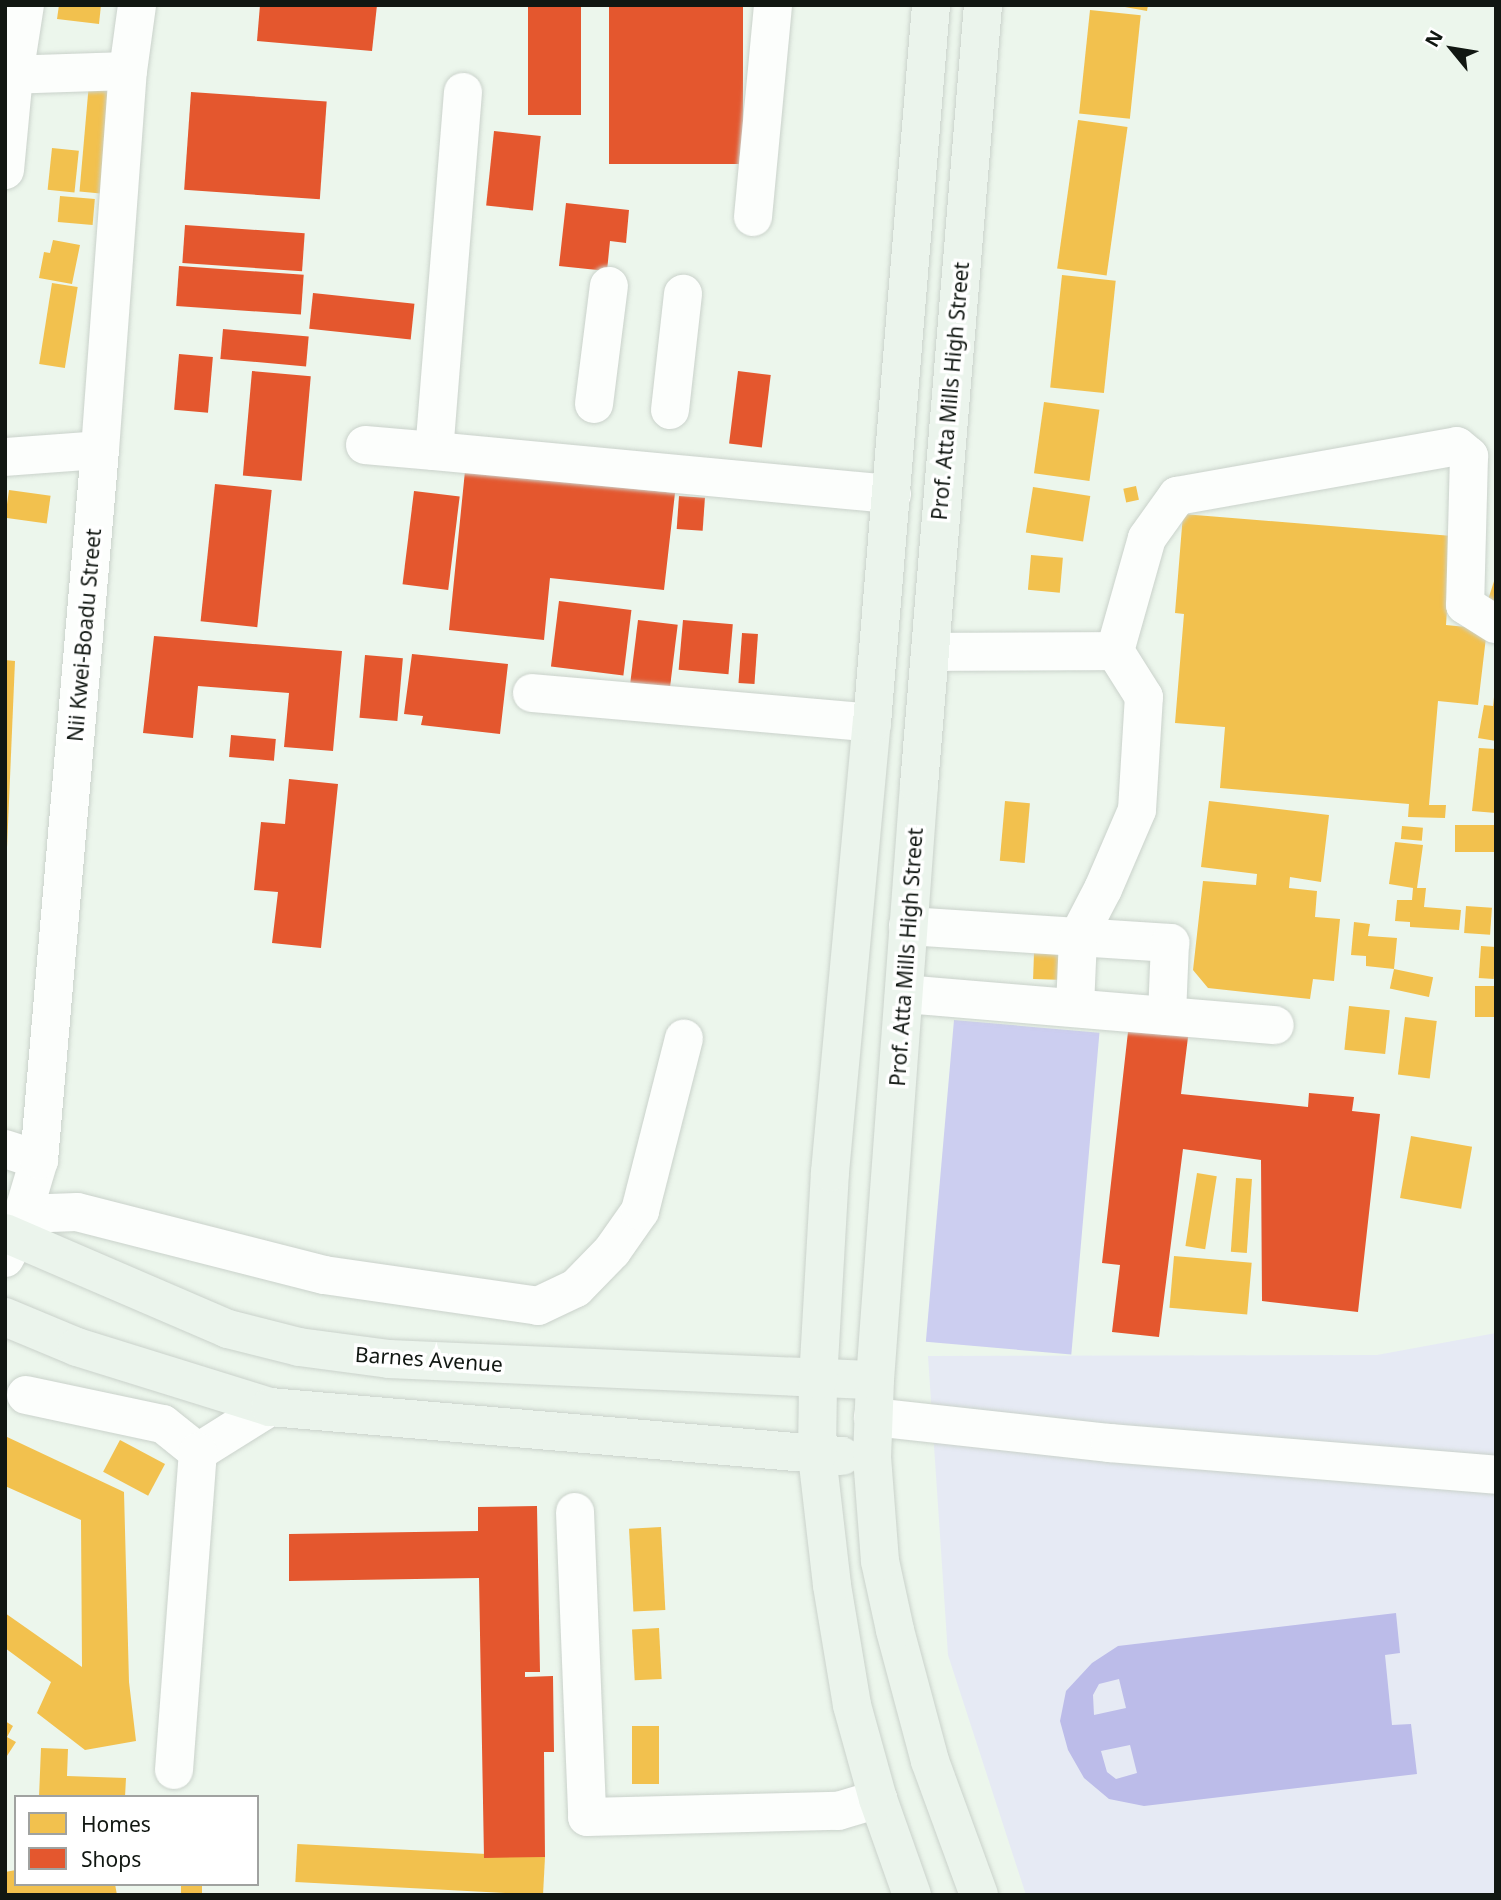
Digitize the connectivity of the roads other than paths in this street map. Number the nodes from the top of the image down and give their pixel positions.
1 (24, 5) edge
2 (137, 5) edge
3 (773, 5) edge
4 (931, 5) edge
5 (983, 5) edge
6 (128, 71) junction
7 (9, 75) edge
8 (463, 92) dead end
9 (5, 170) edge
10 (753, 217) dead end
11 (609, 286) dead end
12 (683, 294) dead end
13 (594, 404) dead end
14 (670, 410) dead end
15 (365, 445) dead end
16 (100, 450) junction
17 (434, 451) junction
18 (5, 457) edge
19 (892, 494) junction
20 (1496, 624) edge
21 (930, 652) junction
22 (1115, 652) junction
23 (532, 693) dead end
24 (872, 723) junction
25 (908, 926) junction
26 (1078, 937) junction
27 (904, 993) junction
28 (1075, 1007) junction
29 (1167, 1016) junction
30 (1275, 1025) dead end
31 (684, 1039) dead end
32 (22, 1154) edge
33 (12, 1235) edge
34 (5, 1317) edge
35 (818, 1380) junction
36 (26, 1395) dead end
37 (874, 1398) junction
38 (270, 1407) junction
39 (198, 1452) junction
40 (817, 1455) junction
41 (872, 1458) junction
42 (1496, 1475) edge
43 (575, 1512) dead end
44 (174, 1770) dead end
45 (878, 1799) junction
46 (912, 1895) edge
47 (979, 1895) edge

1 - 7 street
2 - 6 street, Nii Kwei-Boadu Street
3 - 10 street
4 - 19 main road
5 - 21 main road, Prof. Atta Mills High Street
6 - 7 street
6 - 16 street, Nii Kwei-Boadu Street
7 - 9 street
8 - 17 street
11 - 13 street
12 - 14 street
15 - 17 street
16 - 18 street
16 - 32 street, Nii Kwei-Boadu Street
17 - 19 street
19 - 24 main road
20 - 22 street
21 - 22 street
21 - 25 main road, Prof. Atta Mills High Street
22 - 26 street
23 - 24 street
24 - 35 main road
25 - 26 street
25 - 27 main road, Prof. Atta Mills High Street
26 - 28 street
26 - 29 street
27 - 28 street
27 - 37 main road, Prof. Atta Mills High Street
28 - 29 street
29 - 30 street
31 - 33 street
32 - 33 street, Nii Kwei-Boadu Street
33 - 35 main road, Barnes Avenue
34 - 38 main road
35 - 37 main road, Barnes Avenue
35 - 40 main road
36 - 39 street
37 - 41 main road, Prof. Atta Mills High Street
37 - 42 street
38 - 39 street
38 - 40 main road
39 - 44 street
40 - 41 main road
40 - 45 main road
41 - 47 main road, Prof. Atta Mills High Street
43 - 45 street
45 - 46 main road

